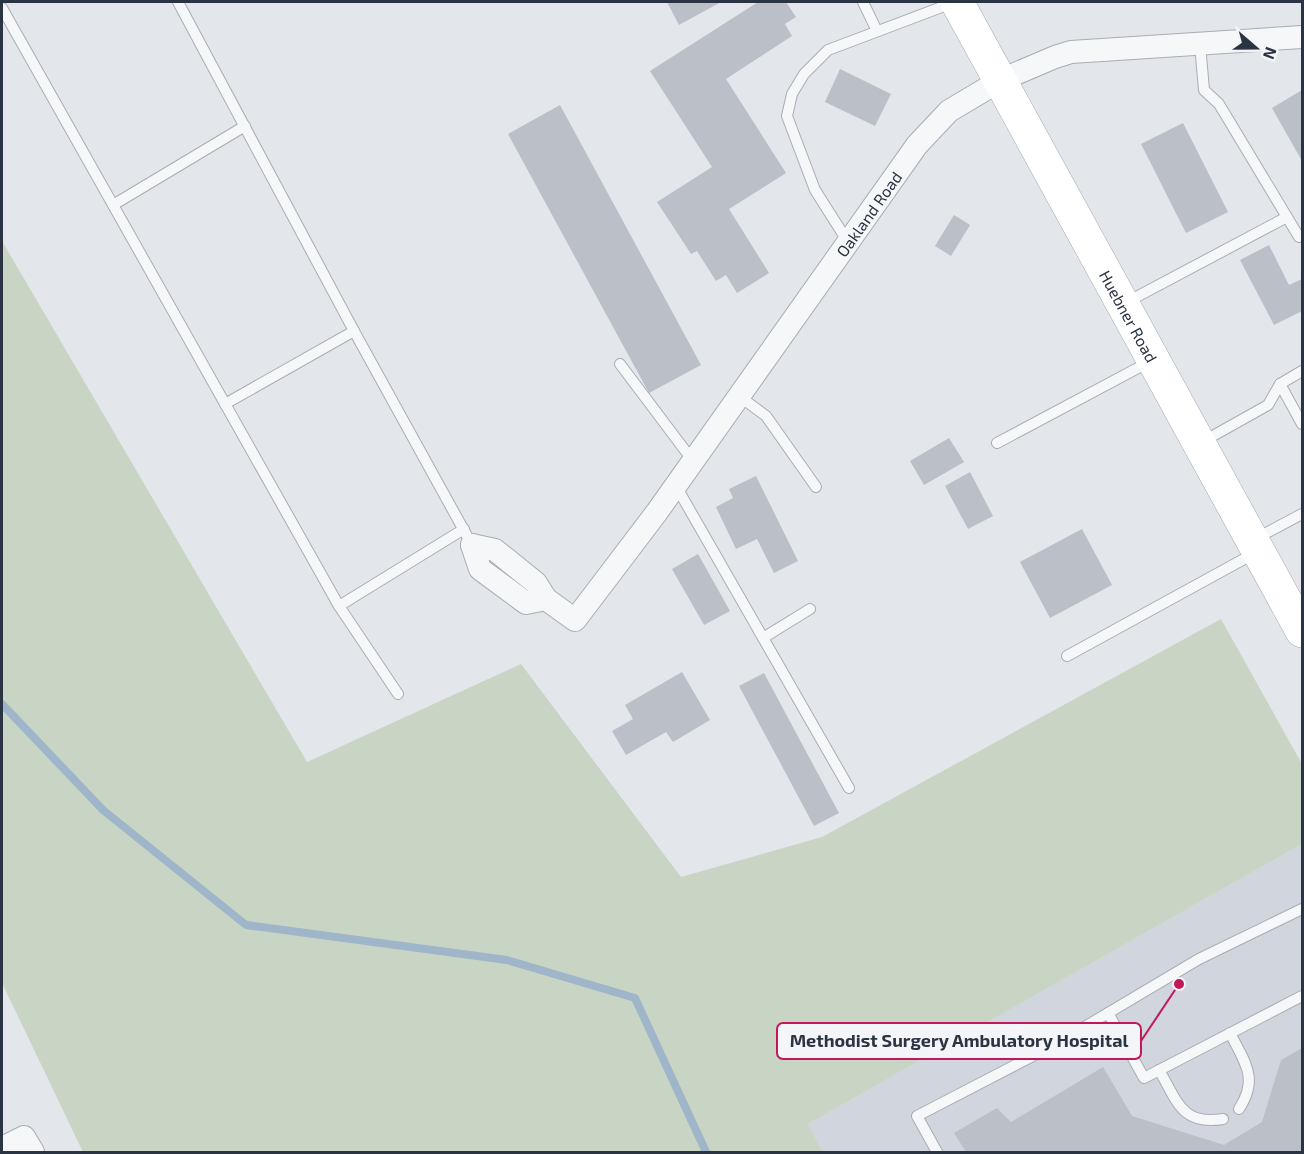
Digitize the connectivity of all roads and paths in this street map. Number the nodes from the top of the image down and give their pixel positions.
1 (178, 2) edge
2 (863, 2) edge
3 (956, 2) edge
4 (2, 8) edge
5 (877, 32) junction
6 (1302, 37) edge
7 (1200, 44) junction
8 (1001, 80) junction
9 (245, 126) junction
10 (113, 205) junction
11 (1287, 217) junction
12 (1302, 235) edge
13 (848, 242) junction
14 (1124, 304) junction
15 (354, 331) junction
16 (1154, 359) junction
17 (620, 364) dead end
18 (1302, 371) edge
19 (1280, 384) junction
20 (740, 396) junction
21 (225, 404) junction
22 (1302, 424) edge
23 (998, 443) dead end
24 (1200, 443) junction
25 (693, 461) junction
26 (676, 485) junction
27 (816, 487) dead end
28 (1302, 514) edge
29 (468, 537) junction
30 (1255, 546) junction
31 (339, 606) junction
32 (810, 609) dead end
33 (1302, 629) edge
34 (764, 638) junction
35 (1066, 656) dead end
36 (398, 694) dead end
37 (849, 788) dead end
38 (1302, 909) edge
39 (1302, 996) edge
40 (1108, 1013) junction
41 (1230, 1033) junction
42 (1159, 1070) junction
43 (1239, 1109) dead end
44 (1223, 1119) dead end
45 (2, 1148) edge
46 (33, 1152) edge
47 (938, 1152) edge

1 - 9 lane
2 - 5 lane
3 - 5 lane
3 - 8 main road, Huebner Road
4 - 10 lane
5 - 13 lane
6 - 7 street, Oakland Road
7 - 8 street, Oakland Road
7 - 11 lane
8 - 13 street, Oakland Road
8 - 14 main road, Huebner Road
9 - 10 lane
9 - 15 lane
10 - 21 lane
11 - 12 lane
11 - 14 lane
13 - 20 street, Oakland Road
14 - 16 main road, Huebner Road
15 - 21 lane
15 - 29 lane
16 - 23 lane
16 - 24 main road, Huebner Road
17 - 25 lane
18 - 19 lane
19 - 22 lane
19 - 24 lane
20 - 25 street, Oakland Road
20 - 27 lane
21 - 31 lane
24 - 30 main road, Huebner Road
25 - 26 street, Oakland Road
26 - 29 street, Oakland Road
26 - 34 lane
28 - 30 lane
29 - 31 lane
30 - 33 main road, Huebner Road
30 - 35 lane
31 - 36 lane
32 - 34 lane
34 - 37 lane
38 - 40 lane
39 - 41 lane
40 - 42 lane
40 - 47 lane
41 - 42 lane
41 - 43 lane
42 - 44 lane
45 - 46 street

